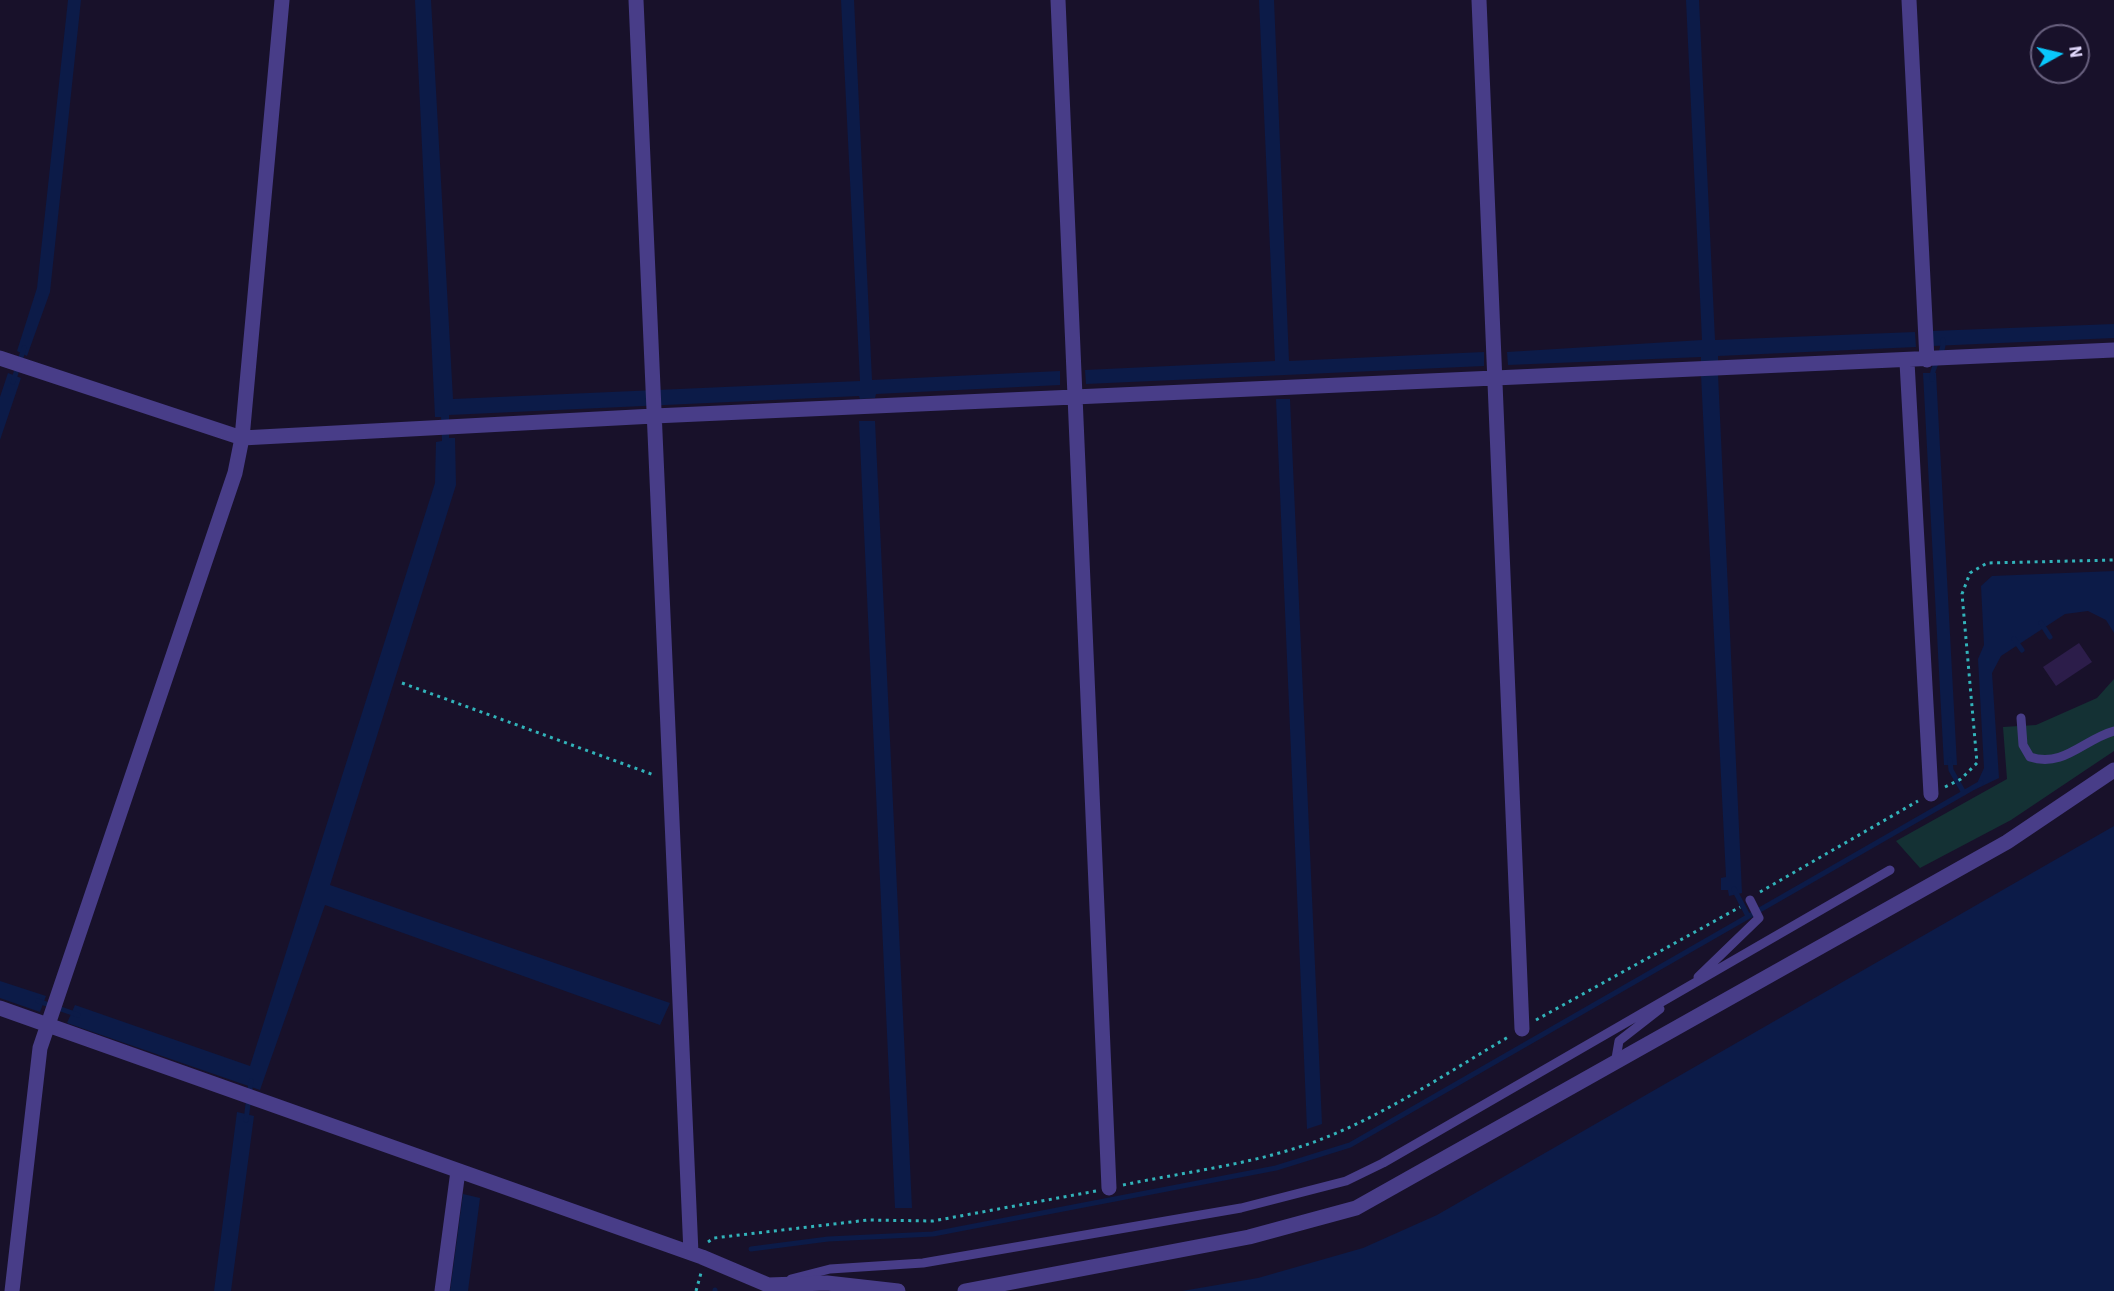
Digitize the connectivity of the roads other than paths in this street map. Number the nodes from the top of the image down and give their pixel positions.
1 (282, 0) edge
2 (636, 0) edge
3 (1058, 0) edge
4 (1479, 0) edge
5 (1909, 0) edge
6 (2114, 350) edge
7 (1931, 352) junction
8 (0, 358) edge
9 (1907, 362) junction
10 (1496, 380) junction
11 (1074, 398) junction
12 (654, 416) junction
13 (242, 438) junction
14 (2021, 718) dead end
15 (2114, 731) edge
16 (2114, 770) edge
17 (1931, 794) road end
18 (1890, 870) dead end
19 (1750, 900) road end
20 (1687, 987) junction
21 (0, 1008) edge
22 (53, 1012) junction
23 (1522, 1029) road end
24 (1615, 1064) junction
25 (458, 1171) junction
26 (1109, 1188) dead end
27 (691, 1253) junction
28 (764, 1288) edge
29 (12, 1291) edge
30 (442, 1291) edge
31 (898, 1291) edge
32 (965, 1291) edge

1 - 13 street
2 - 12 street
3 - 11 street
4 - 10 street
5 - 7 street
6 - 7 street
7 - 9 street
8 - 13 street
9 - 10 street
9 - 17 street
10 - 11 street
10 - 23 street
11 - 12 street
11 - 26 street
12 - 13 street
12 - 27 street
13 - 22 street
14 - 15 lane
16 - 24 street
18 - 20 lane
19 - 20 lane
20 - 24 lane
20 - 28 lane
21 - 22 street
22 - 25 street
22 - 29 street
24 - 32 street
25 - 27 street
25 - 30 street
27 - 28 street
28 - 31 street

